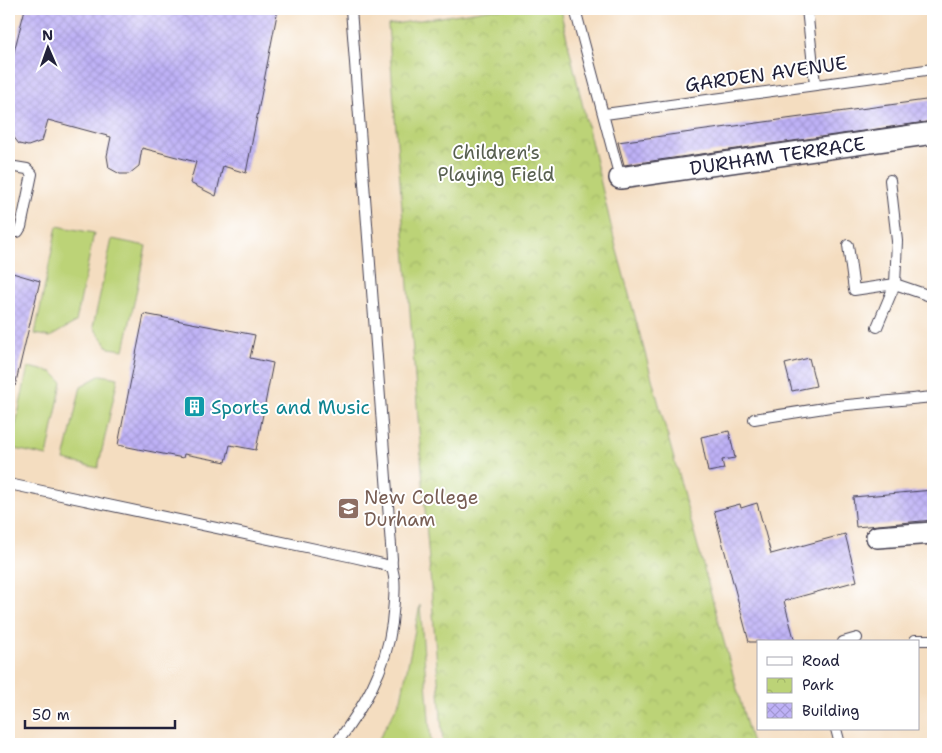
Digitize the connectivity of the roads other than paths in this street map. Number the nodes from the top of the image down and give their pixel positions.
1 (351, 9) edge
2 (575, 9) edge
3 (806, 9) edge
4 (933, 69) edge
5 (815, 84) junction
6 (604, 114) junction
7 (933, 133) edge
8 (9, 166) edge
9 (620, 178) joint
10 (890, 180) dead end
11 (9, 232) edge
12 (848, 244) dead end
13 (895, 284) junction
14 (933, 297) edge
15 (877, 327) dead end
16 (933, 397) edge
17 (754, 419) dead end
18 (9, 484) edge
19 (933, 533) edge
20 (877, 537) dead end
21 (391, 568) junction
22 (857, 638) dead end
23 (850, 640) edge
24 (915, 640) dead end
25 (933, 640) edge
26 (836, 730) edge
27 (336, 744) edge
28 (840, 744) edge

1 - 21 lane
2 - 6 lane
3 - 5 lane
4 - 5 lane, GARDEN AVENUE
5 - 6 lane, GARDEN AVENUE
6 - 9 lane
7 - 9 street, DURHAM TERRACE
8 - 11 lane
10 - 13 lane
12 - 13 lane
13 - 14 lane
13 - 15 lane
16 - 17 lane
18 - 21 lane
19 - 20 street
21 - 27 lane
22 - 23 lane
24 - 25 lane
26 - 28 lane

